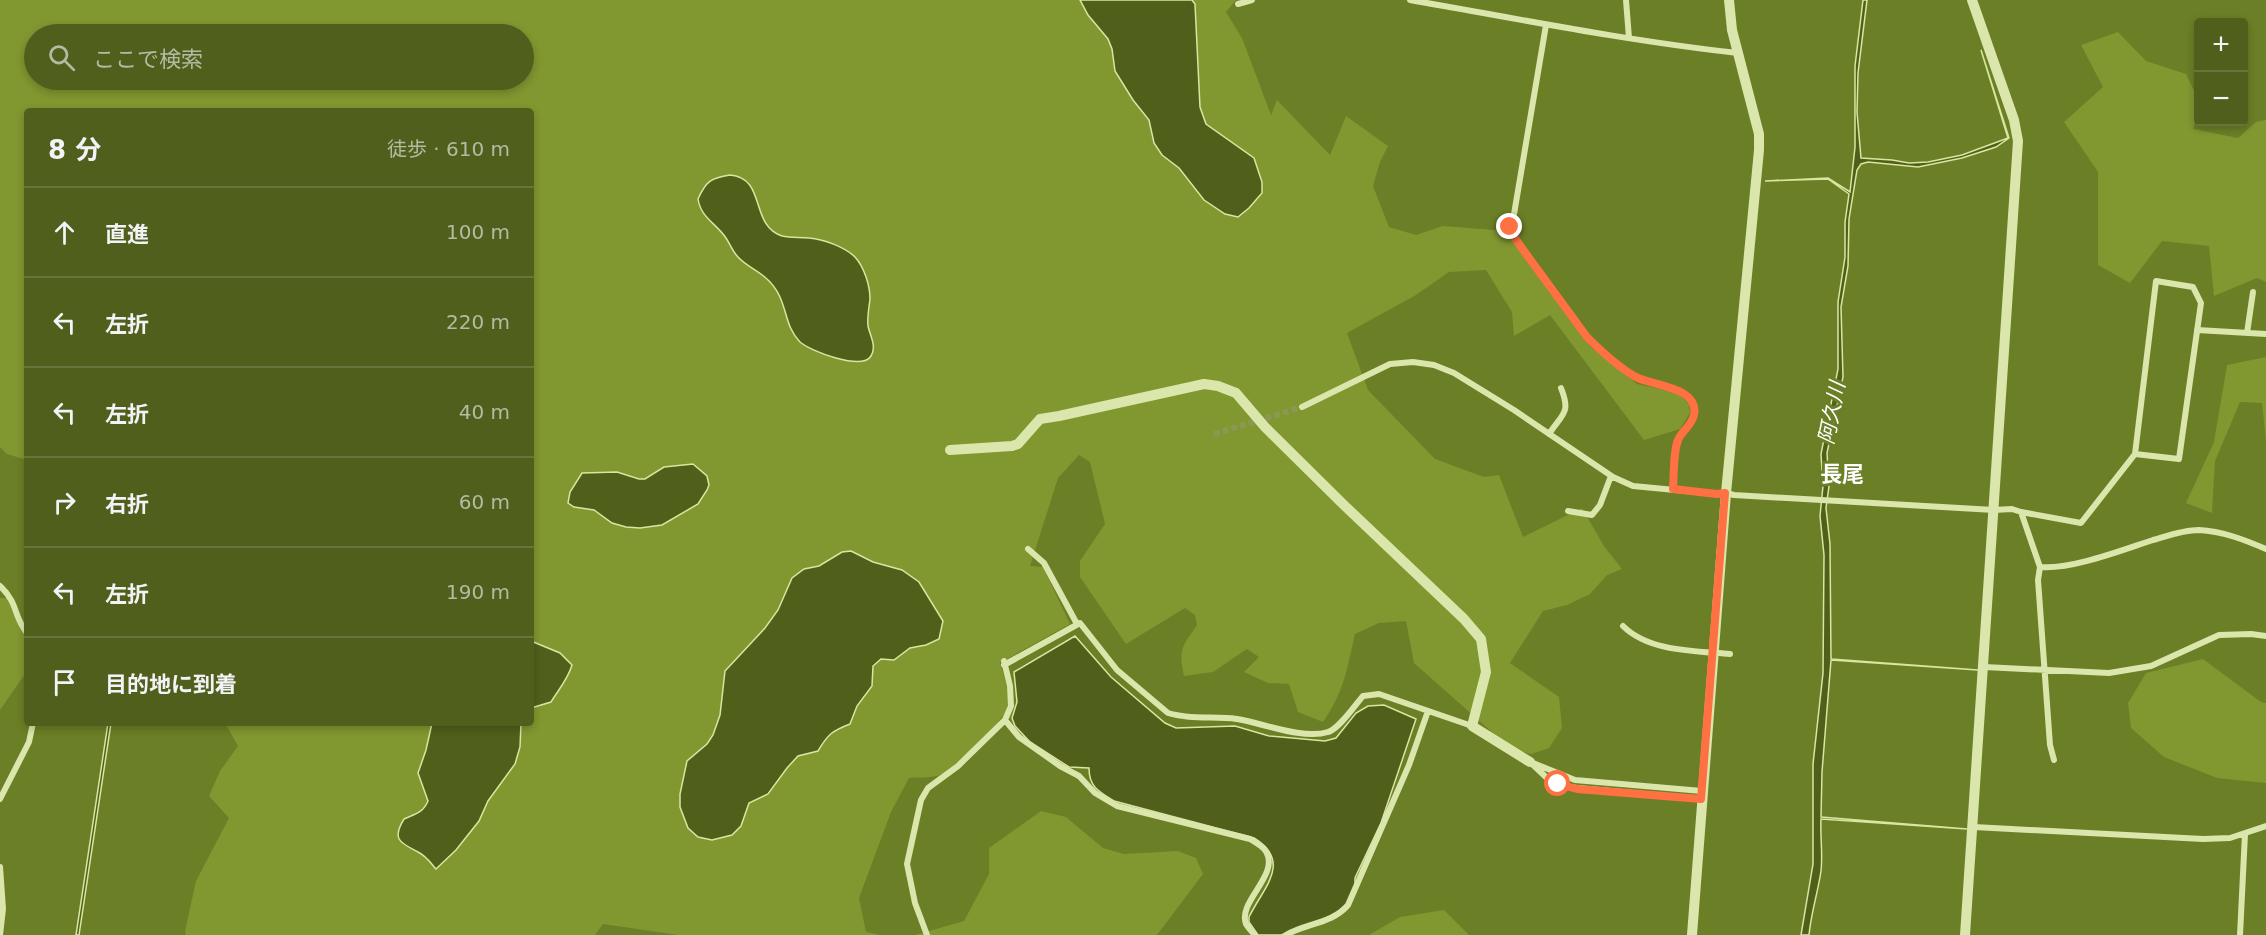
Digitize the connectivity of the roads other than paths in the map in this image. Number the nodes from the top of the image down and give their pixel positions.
1 (1252, 0) edge
2 (1410, 0) edge
3 (1626, 0) edge
4 (1723, 0) edge
5 (1729, 0) edge
6 (1972, 0) edge
7 (1238, 4) dead end
8 (1546, 26) junction
9 (1629, 38) junction
10 (1738, 53) junction
11 (2253, 292) dead end
12 (2197, 330) junction
13 (2247, 333) junction
14 (2266, 334) edge
15 (1561, 388) dead end
16 (1302, 407) tunnel mouth
17 (1549, 434) junction
18 (950, 450) dead end
19 (2135, 454) junction
20 (1611, 476) junction
21 (1673, 489) junction
22 (1725, 493) junction
23 (1994, 510) junction
24 (1568, 511) dead end
25 (2021, 512) junction
26 (1028, 549) dead end
27 (2266, 549) edge
28 (2040, 567) junction
29 (0, 586) edge
30 (1077, 624) junction
31 (1623, 626) dead end
32 (24, 629) edge
33 (2266, 636) edge
34 (1713, 652) junction
35 (1730, 654) dead end
36 (1984, 667) junction
37 (2045, 670) junction
38 (1428, 711) junction
39 (1005, 720) junction
40 (32, 726) edge
41 (1472, 726) junction
42 (2054, 760) dead end
43 (1530, 762) joint
44 (1702, 795) junction
45 (0, 799) edge
46 (2266, 826) edge
47 (1974, 827) junction
48 (2245, 834) junction
49 (0, 867) edge
50 (0, 935) edge
51 (927, 935) edge
52 (1255, 935) edge
53 (1286, 935) edge
54 (1692, 935) edge
55 (1965, 935) edge
56 (2240, 935) edge

1 - 7 street
2 - 8 street
3 - 9 street
4 - 5 street
5 - 10 street
6 - 23 street
8 - 9 street
8 - 21 street
9 - 10 street
10 - 22 street
11 - 13 street
12 - 13 street
12 - 19 street
12 - 19 street
13 - 14 street
15 - 17 street
16 - 17 street
17 - 20 street
18 - 41 street
19 - 25 street
20 - 21 street
20 - 24 street
21 - 22 street
22 - 23 street
22 - 34 street
23 - 25 street
23 - 36 street
25 - 28 street
26 - 30 street
27 - 28 street
28 - 37 street
29 - 32 street
30 - 38 street
30 - 39 street
31 - 34 street
33 - 37 street
34 - 35 street
34 - 44 street
36 - 37 street
36 - 47 street
37 - 42 street
38 - 41 street
38 - 53 street
39 - 51 street
39 - 52 street
40 - 45 street
41 - 43 street
43 - 44 street
44 - 54 street
46 - 48 street
47 - 48 street
47 - 55 street
48 - 56 street
49 - 50 street

